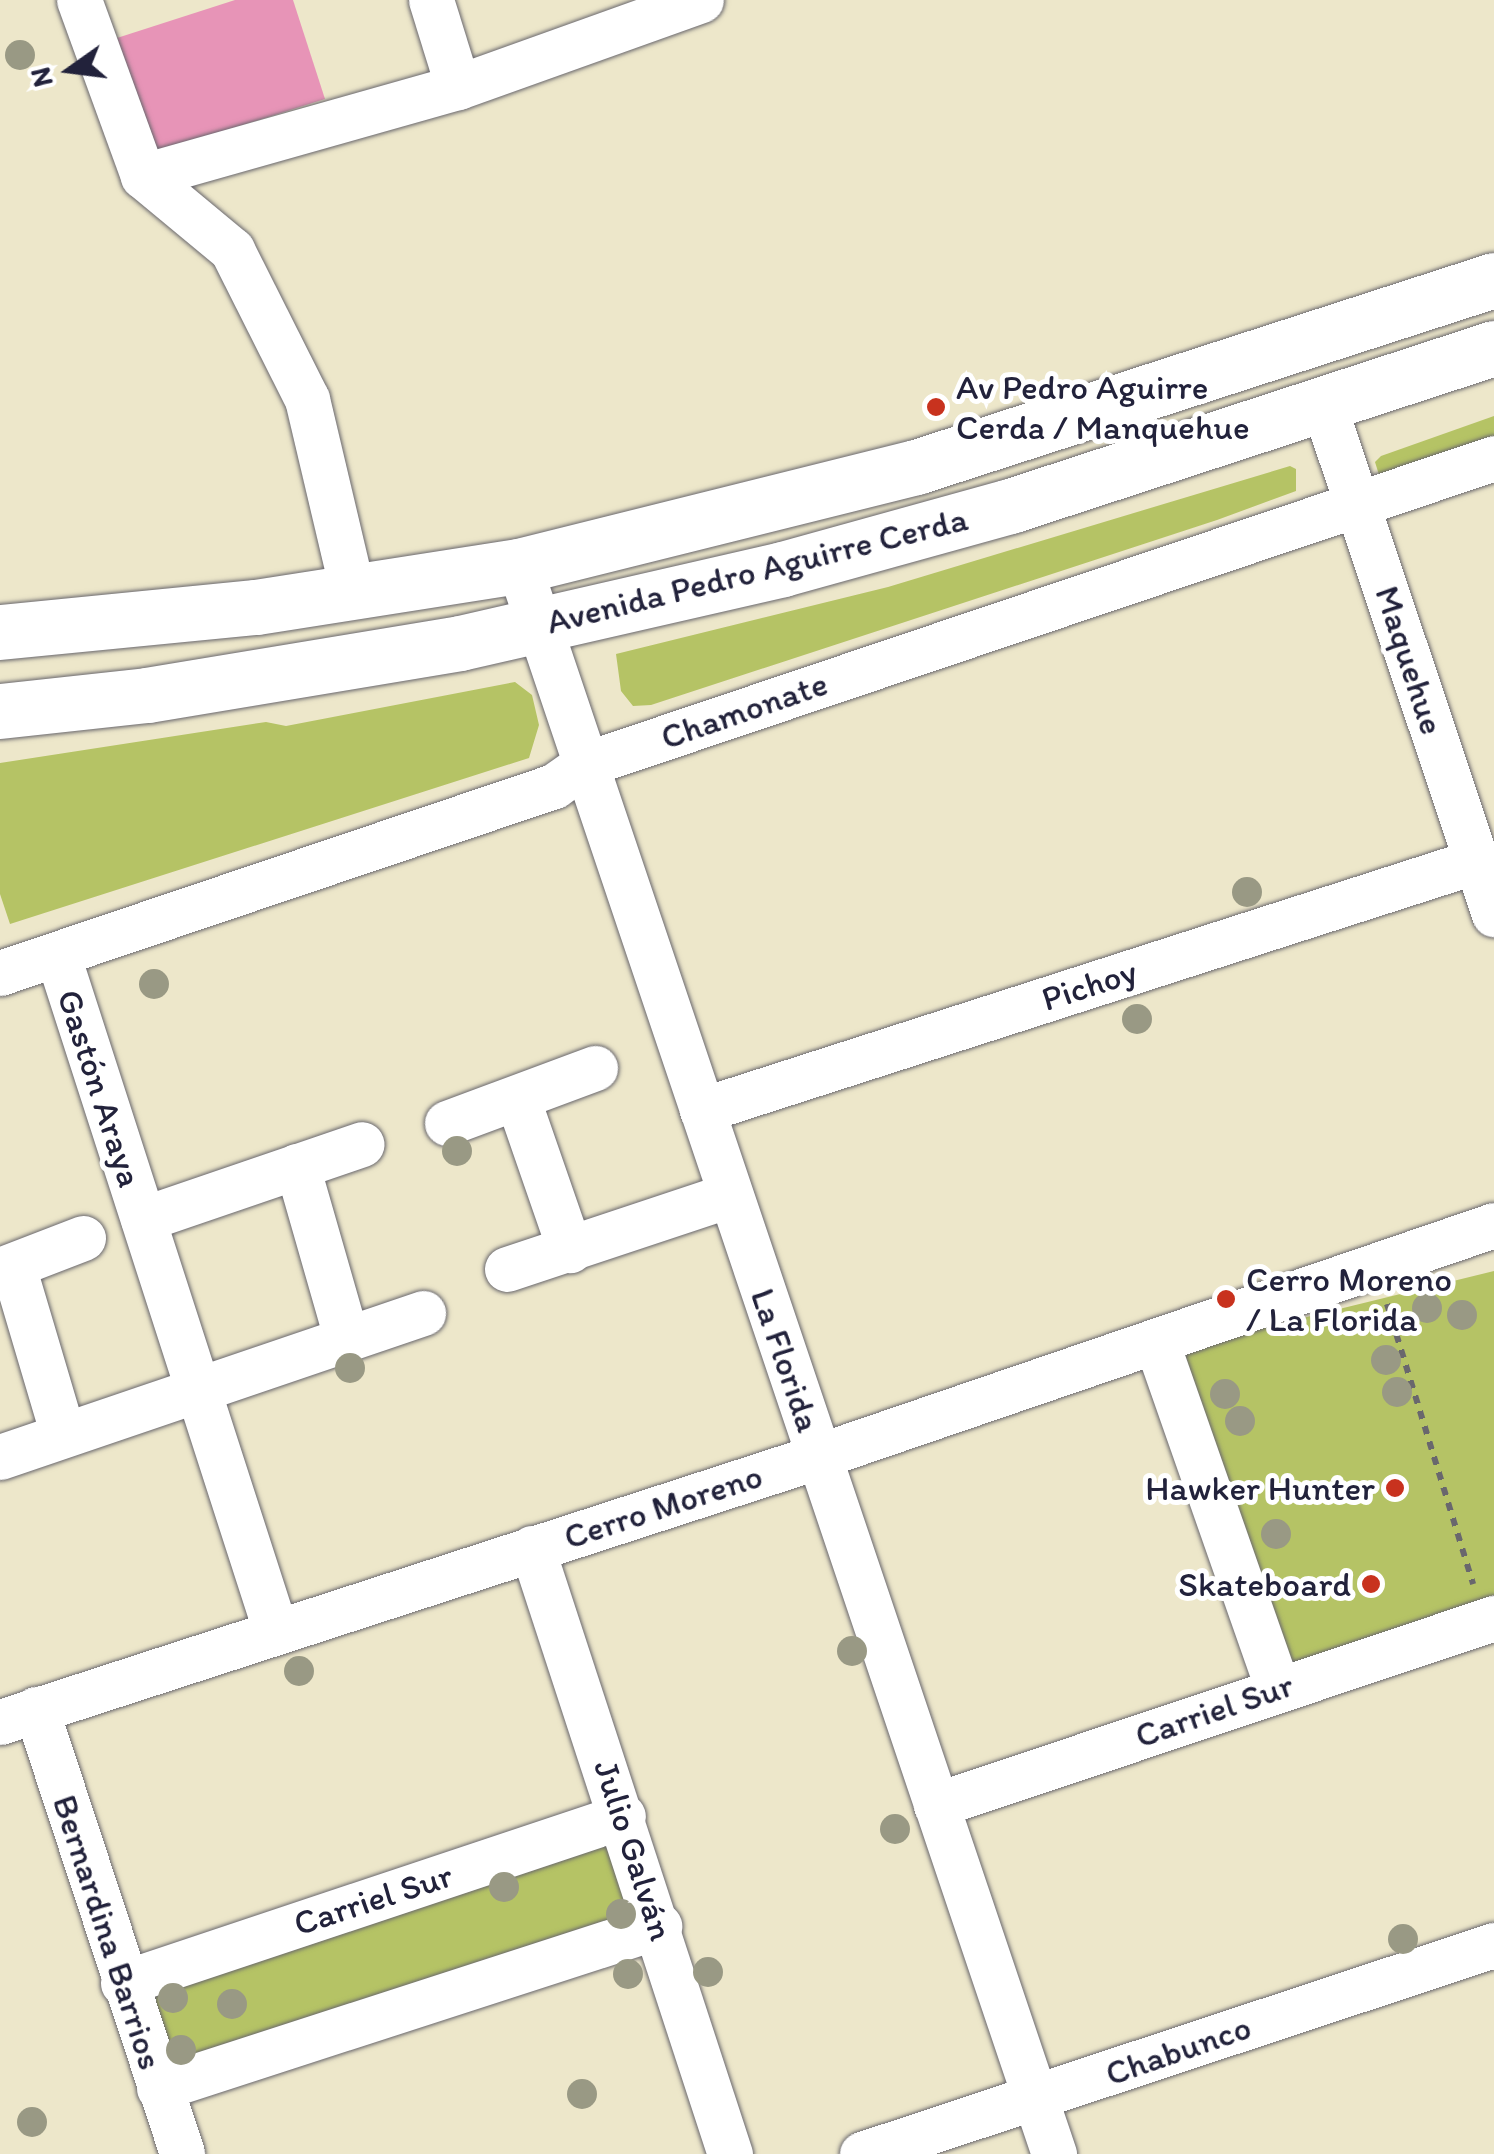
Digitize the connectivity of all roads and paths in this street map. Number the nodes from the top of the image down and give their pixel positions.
1 (79, 0) edge
2 (431, 0) edge
3 (701, 0) edge
4 (458, 87) junction
5 (143, 176) junction
6 (1494, 280) edge
7 (1494, 348) edge
8 (1324, 406) junction
9 (1494, 458) edge
10 (1358, 503) junction
11 (519, 566) junction
12 (352, 589) junction
13 (538, 625) junction
14 (0, 632) edge
15 (0, 711) edge
16 (586, 764) junction
17 (1476, 860) junction
18 (1494, 914) edge
19 (58, 956) junction
20 (0, 973) edge
21 (596, 1068) dead end
22 (518, 1100) junction
23 (702, 1110) junction
24 (447, 1122) dead end
25 (362, 1144) dead end
26 (297, 1166) junction
27 (730, 1195) junction
28 (143, 1219) junction
29 (1494, 1225) edge
30 (83, 1238) dead end
31 (570, 1250) junction
32 (1381, 1264) junction
33 (6, 1268) edge
34 (507, 1269) dead end
35 (423, 1313) dead end
36 (347, 1340) junction
37 (1156, 1341) junction
38 (195, 1396) junction
39 (63, 1435) junction
40 (818, 1456) junction
41 (0, 1457) edge
42 (532, 1548) junction
43 (1490, 1620) edge
44 (274, 1629) junction
45 (1277, 1687) junction
46 (18, 1716) edge
47 (936, 1805) junction
48 (623, 1816) junction
49 (659, 1926) junction
50 (1494, 1944) edge
51 (122, 1983) junction
52 (159, 2088) junction
53 (1035, 2098) junction
54 (182, 2154) edge
55 (730, 2154) edge
56 (862, 2154) edge
57 (1054, 2154) edge

1 - 5 street
2 - 4 street
3 - 4 street
4 - 5 street
5 - 12 street
6 - 11 main road, Avenida Pedro Aguirre Cerda
7 - 8 main road, Avenida Pedro Aguirre Cerda
8 - 10 street, Maquehue
8 - 13 main road, Avenida Pedro Aguirre Cerda
9 - 10 street, Chamonate
10 - 16 street, Chamonate
10 - 17 street, Maquehue
11 - 12 main road, Avenida Pedro Aguirre Cerda
11 - 13 street, La Florida
12 - 14 main road, Avenida Pedro Aguirre Cerda
13 - 15 main road, Avenida Pedro Aguirre Cerda
13 - 16 street, La Florida
16 - 19 street, Chamonate
16 - 23 street, La Florida
17 - 18 street, Maquehue
17 - 23 street, Pichoy
19 - 20 street, Chamonate
19 - 28 street, Gastón Araya
21 - 22 street
22 - 24 street
22 - 31 street
23 - 27 street, La Florida
25 - 26 street, Gastón Araya
26 - 28 street, Gastón Araya
26 - 36 street
27 - 31 street
27 - 40 street, La Florida
28 - 38 street, Gastón Araya
29 - 32 street, Cerro Moreno
30 - 33 street
31 - 34 street
32 - 37 street, Cerro Moreno
32 - 43 path
33 - 39 street
35 - 36 street
36 - 38 street
37 - 40 street, Cerro Moreno
37 - 45 street
38 - 39 street
38 - 44 street, Gastón Araya
39 - 41 street
40 - 42 street, Cerro Moreno
40 - 47 street, La Florida
42 - 44 street, Cerro Moreno
42 - 48 street, Julio Galván
43 - 45 street, Carriel Sur
44 - 46 street, Cerro Moreno
45 - 47 street, Carriel Sur
46 - 51 street, Bernardina Barrios
47 - 53 street, La Florida
48 - 49 street, Julio Galván
48 - 51 street, Carriel Sur
49 - 52 street
49 - 55 street, Julio Galván
50 - 53 street, Chabunco
51 - 52 street, Bernardina Barrios
52 - 54 street, Bernardina Barrios
53 - 56 street, Chabunco
53 - 57 street, La Florida

